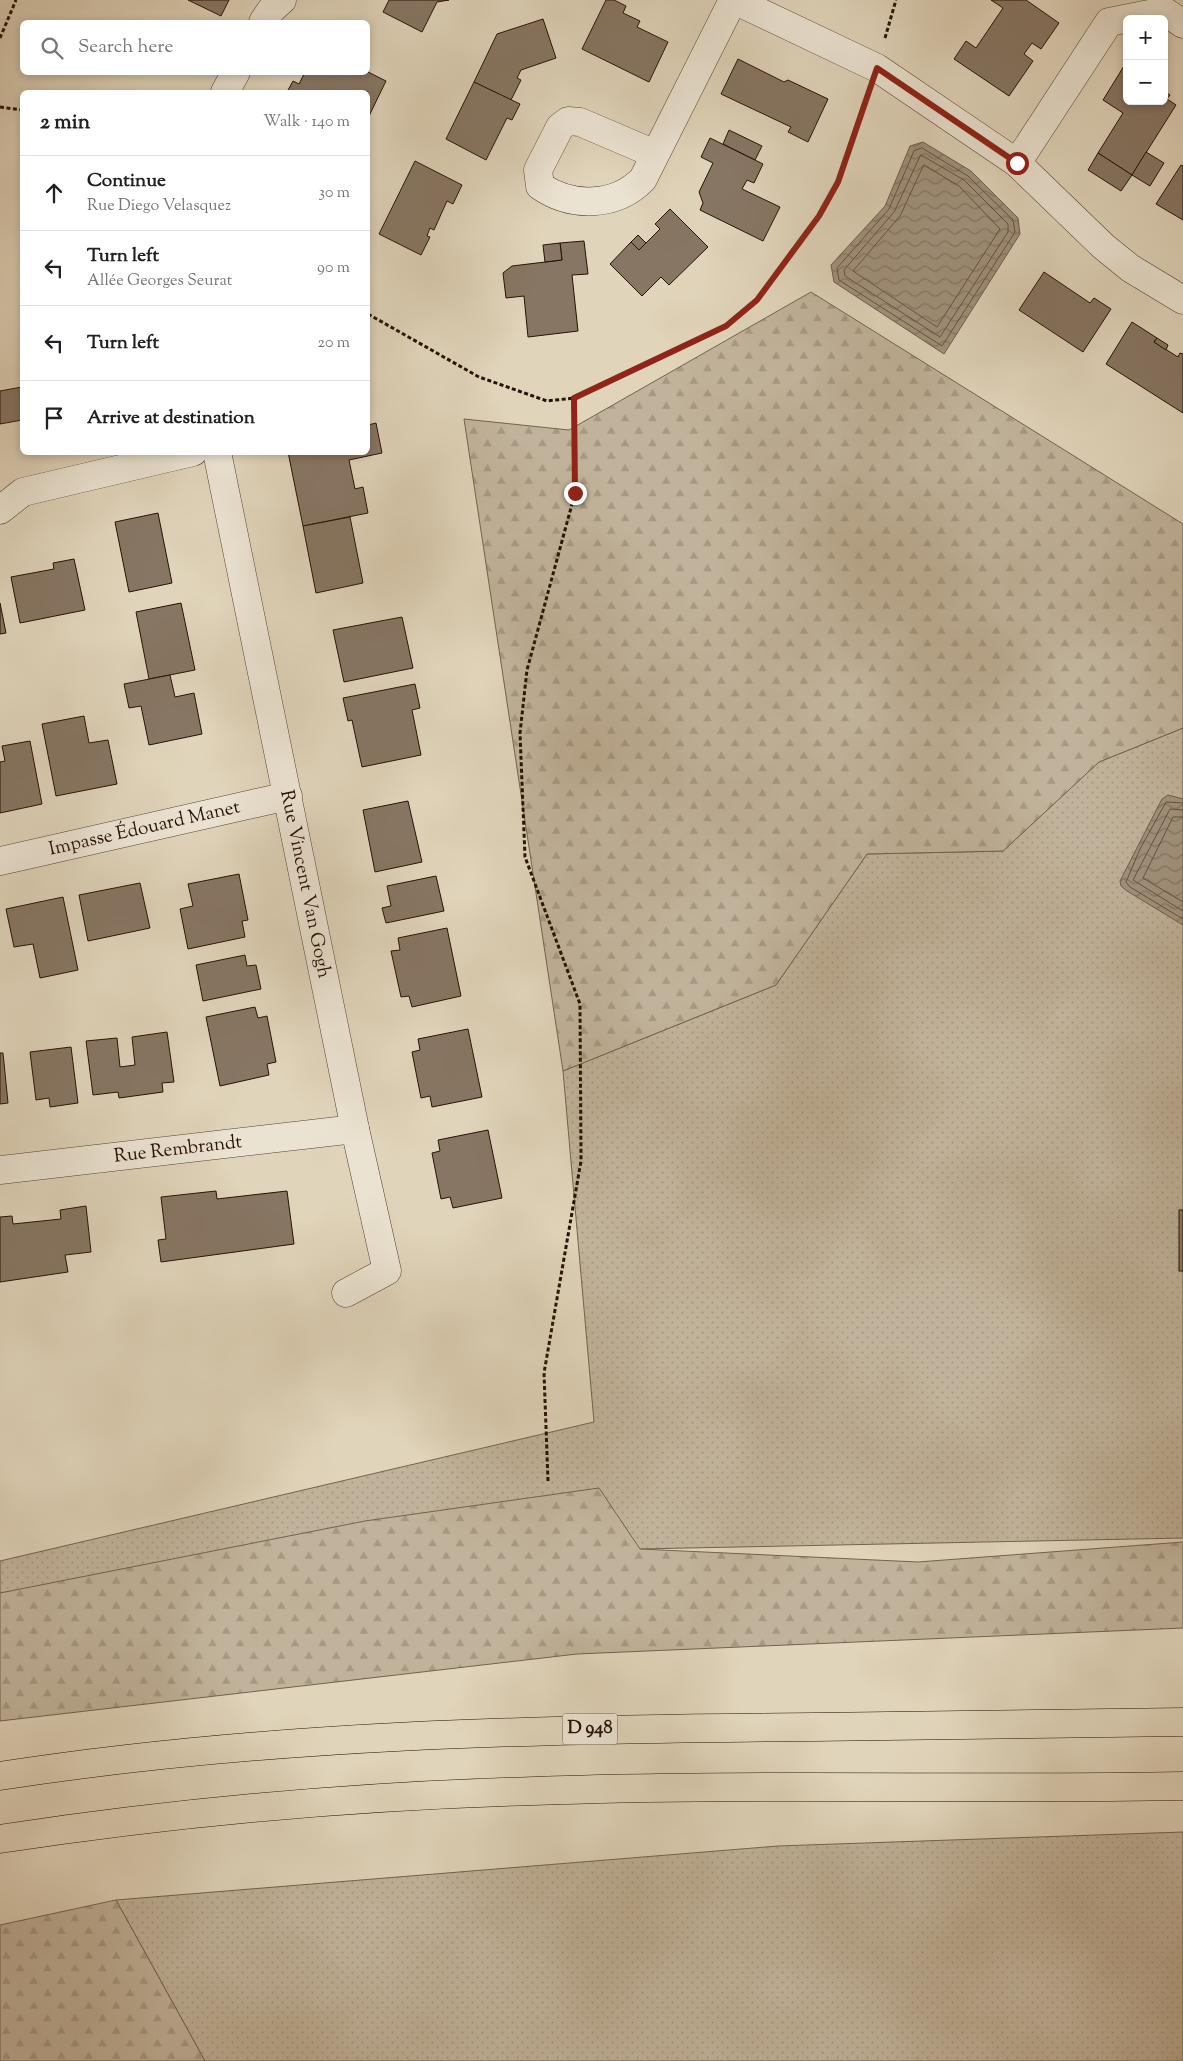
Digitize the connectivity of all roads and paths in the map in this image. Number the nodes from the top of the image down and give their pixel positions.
1 (16, 0) edge
2 (282, 0) edge
3 (734, 0) edge
4 (896, 0) edge
5 (264, 20) edge
6 (1183, 24) edge
7 (0, 38) edge
8 (877, 68) junction
9 (234, 75) edge
10 (226, 90) edge
11 (0, 107) edge
12 (20, 110) edge
13 (655, 154) dead end
14 (1017, 163) junction
15 (1183, 300) edge
16 (370, 315) edge
17 (574, 398) junction
18 (180, 455) edge
19 (218, 455) edge
20 (0, 510) edge
21 (288, 796) junction
22 (0, 861) edge
23 (355, 1129) junction
24 (0, 1170) edge
25 (346, 1293) dead end
26 (548, 1481) dead end
27 (1183, 1722) edge
28 (0, 1776) edge
29 (1183, 1786) edge
30 (0, 1839) edge

1 - 7 path
2 - 5 street
3 - 8 street
3 - 13 street
4 - 8 path
6 - 14 street
8 - 14 street
8 - 17 path
9 - 10 street
11 - 12 path
14 - 15 street
16 - 17 path
17 - 26 path
18 - 20 street
19 - 21 street, Rue Vincent Van Gogh
21 - 22 street, Impasse Édouard Manet
21 - 23 street, Rue Vincent Van Gogh
23 - 24 street, Rue Rembrandt
23 - 25 street, Rue Vincent Van Gogh
27 - 28 highway, D 948
29 - 30 highway

